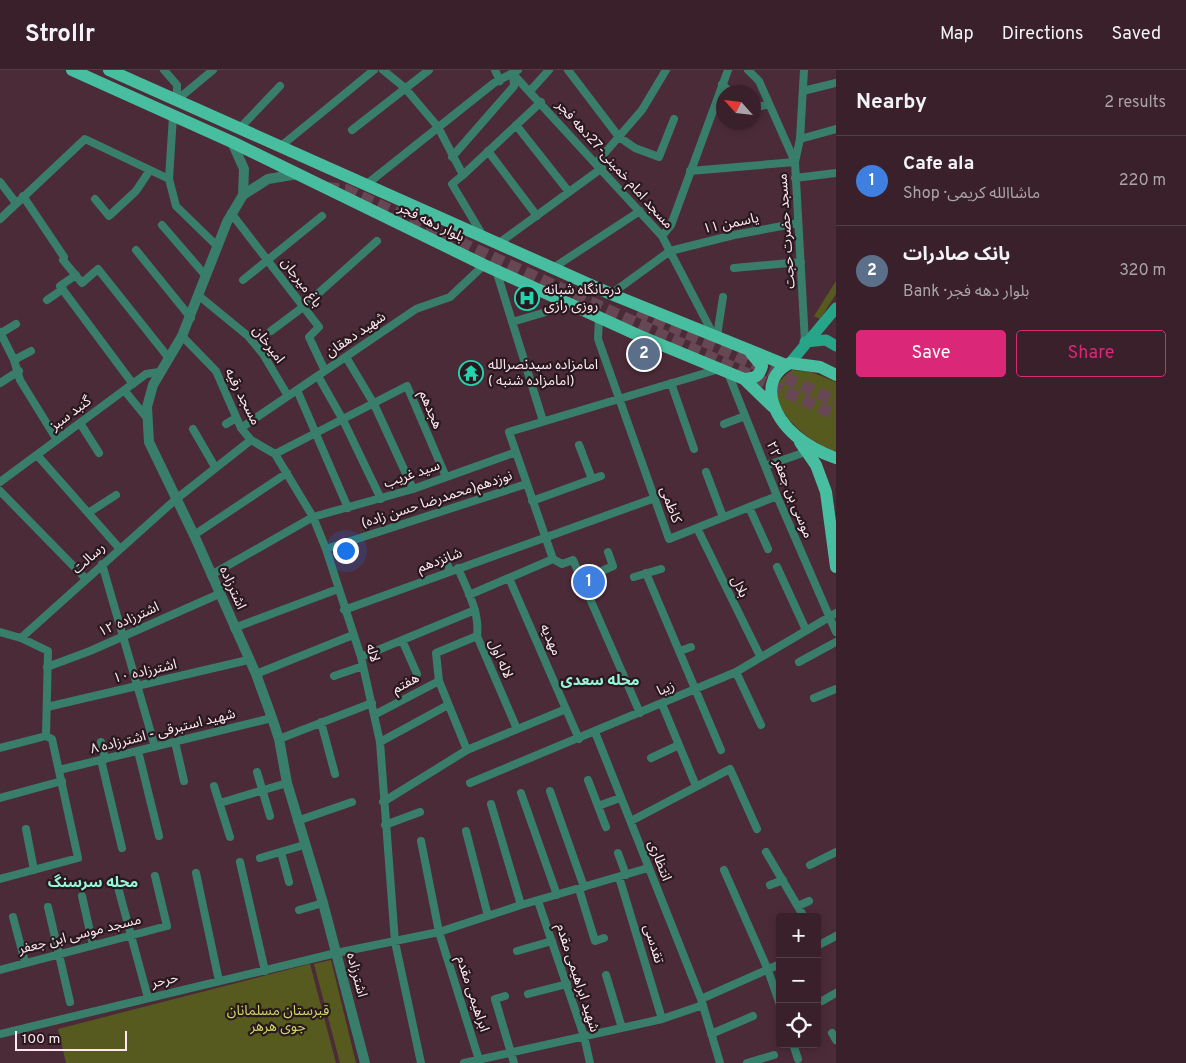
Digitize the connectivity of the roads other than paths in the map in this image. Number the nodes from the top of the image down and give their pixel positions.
1 (72, 70) edge
2 (109, 70) edge
3 (164, 70) edge
4 (374, 70) edge
5 (383, 70) edge
6 (429, 70) edge
7 (495, 70) edge
8 (549, 70) edge
9 (568, 70) edge
10 (666, 70) edge
11 (728, 70) edge
12 (748, 70) edge
13 (804, 70) edge
14 (208, 72) edge
15 (515, 72) edge
16 (500, 81) junction
17 (836, 83) edge
18 (722, 84) joint
19 (280, 86) dead end
20 (405, 88) junction
21 (530, 90) junction
22 (803, 91) junction
23 (177, 100) junction
24 (541, 102) junction
25 (769, 104) junction
26 (761, 106) edge
27 (173, 116) junction
28 (674, 119) dead end
29 (516, 125) junction
30 (438, 127) junction
31 (240, 128) junction
32 (836, 129) edge
33 (352, 130) dead end
34 (619, 137) junction
35 (800, 139) junction
36 (232, 142) junction
37 (281, 146) junction
38 (488, 151) junction
39 (452, 157) junction
40 (795, 162) junction
41 (600, 165) junction
42 (150, 170) junction
43 (690, 172) junction
44 (836, 173) edge
45 (298, 174) junction
46 (463, 175) junction
47 (795, 178) junction
48 (170, 179) junction
49 (0, 182) edge
50 (367, 184) junction
51 (569, 192) junction
52 (242, 195) junction
53 (23, 196) junction
54 (95, 199) dead end
55 (16, 202) junction
56 (640, 211) junction
57 (232, 213) junction
58 (322, 216) dead end
59 (537, 216) junction
60 (0, 219) edge
61 (798, 223) junction
62 (162, 225) dead end
63 (483, 236) junction
64 (662, 236) junction
65 (377, 241) dead end
66 (499, 243) junction
67 (217, 246) junction
68 (136, 250) dead end
69 (670, 251) junction
70 (268, 260) junction
71 (801, 262) junction
72 (490, 268) junction
73 (553, 268) junction
74 (734, 268) dead end
75 (205, 275) junction
76 (76, 276) junction
77 (243, 280) dead end
78 (63, 290) junction
79 (611, 294) junction
80 (198, 295) junction
81 (722, 297) dead end
82 (47, 300) dead end
83 (570, 304) junction
84 (303, 307) junction
85 (836, 308) edge
86 (599, 317) junction
87 (190, 318) junction
88 (512, 322) junction
89 (16, 324) dead end
90 (271, 331) dead end
91 (0, 333) edge
92 (715, 335) junction
93 (182, 336) junction
94 (805, 342) junction
95 (836, 346) edge
96 (31, 351) dead end
97 (749, 351) junction
98 (168, 357) junction
99 (346, 357) junction
100 (14, 360) junction
101 (788, 364) junction
102 (19, 371) junction
103 (724, 371) junction
104 (159, 372) junction
105 (322, 373) junction
106 (836, 375) edge
107 (744, 379) junction
108 (0, 383) edge
109 (671, 383) junction
110 (133, 384) junction
111 (124, 390) junction
112 (297, 390) junction
113 (288, 396) junction
114 (620, 398) junction
115 (374, 404) junction
116 (773, 407) junction
117 (745, 416) junction
118 (147, 418) junction
119 (236, 418) junction
120 (343, 420) junction
121 (543, 421) junction
122 (80, 423) junction
123 (226, 424) dead end
124 (724, 424) dead end
125 (241, 428) junction
126 (193, 429) dead end
127 (316, 433) junction
128 (794, 434) junction
129 (57, 440) junction
130 (250, 440) junction
131 (579, 445) dead end
132 (694, 448) dead end
133 (516, 452) junction
134 (99, 453) dead end
135 (275, 454) junction
136 (800, 454) dead end
137 (37, 455) junction
138 (836, 458) edge
139 (765, 466) junction
140 (215, 468) junction
141 (706, 472) dead end
142 (288, 473) junction
143 (601, 476) dead end
144 (446, 477) junction
145 (592, 479) junction
146 (0, 482) edge
147 (526, 484) junction
148 (412, 489) junction
149 (0, 491) edge
150 (116, 495) dead end
151 (777, 496) junction
152 (655, 498) junction
153 (381, 499) junction
154 (175, 500) junction
155 (532, 501) junction
156 (833, 505) edge
157 (749, 507) junction
158 (348, 508) junction
159 (88, 513) junction
160 (313, 517) junction
161 (723, 517) junction
162 (697, 528) junction
163 (194, 535) junction
164 (544, 537) junction
165 (120, 549) junction
166 (768, 549) dead end
167 (326, 550) junction
168 (608, 552) dead end
169 (445, 558) dead end
170 (553, 560) junction
171 (102, 564) junction
172 (777, 567) dead end
173 (836, 567) edge
174 (454, 569) junction
175 (661, 569) dead end
176 (646, 573) junction
177 (211, 575) junction
178 (509, 578) junction
179 (634, 578) dead end
180 (86, 579) junction
181 (582, 580) junction
182 (338, 589) junction
183 (219, 594) junction
184 (469, 595) junction
185 (344, 610) junction
186 (475, 610) junction
187 (832, 615) edge
188 (234, 628) junction
189 (806, 630) junction
190 (0, 632) edge
191 (836, 632) edge
192 (124, 635) junction
193 (353, 635) junction
194 (477, 636) junction
195 (21, 638) junction
196 (402, 640) junction
197 (836, 642) edge
198 (692, 647) dead end
199 (680, 652) junction
200 (760, 656) junction
201 (248, 660) junction
202 (362, 662) junction
203 (799, 662) dead end
204 (47, 667) junction
205 (736, 672) junction
206 (256, 674) junction
207 (417, 674) dead end
208 (334, 676) dead end
209 (439, 681) junction
210 (138, 686) junction
211 (696, 689) junction
212 (836, 689) edge
213 (814, 698) dead end
214 (372, 703) junction
215 (662, 704) junction
216 (448, 705) junction
217 (46, 707) junction
218 (566, 709) junction
219 (640, 713) junction
220 (374, 715) junction
221 (272, 718) junction
222 (321, 722) junction
223 (761, 725) dead end
224 (517, 729) junction
225 (595, 732) junction
226 (46, 736) junction
227 (279, 739) junction
228 (579, 739) junction
229 (101, 742) dead end
230 (175, 742) junction
231 (380, 742) junction
232 (679, 745) junction
233 (155, 747) junction
234 (0, 748) edge
235 (467, 750) junction
236 (721, 750) dead end
237 (138, 751) junction
238 (650, 758) dead end
239 (103, 759) junction
240 (59, 770) junction
241 (258, 772) dead end
242 (334, 774) dead end
243 (588, 780) dead end
244 (62, 781) junction
245 (184, 781) dead end
246 (286, 783) junction
247 (470, 783) dead end
248 (214, 786) dead end
249 (696, 786) junction
250 (263, 790) junction
251 (550, 791) dead end
252 (521, 793) dead end
253 (0, 798) edge
254 (620, 798) junction
255 (352, 802) dead end
256 (383, 802) junction
257 (220, 803) junction
258 (492, 804) dead end
259 (598, 806) junction
260 (420, 812) dead end
261 (270, 816) dead end
262 (297, 821) junction
263 (631, 822) junction
264 (385, 825) junction
265 (606, 827) dead end
266 (26, 829) dead end
267 (758, 829) dead end
268 (466, 831) dead end
269 (160, 836) dead end
270 (230, 837) dead end
271 (421, 841) dead end
272 (304, 845) junction
273 (122, 848) dead end
274 (281, 852) junction
275 (766, 852) dead end
276 (836, 852) edge
277 (618, 853) dead end
278 (260, 858) dead end
279 (240, 862) dead end
280 (810, 865) dead end
281 (648, 868) junction
282 (34, 870) junction
283 (724, 870) dead end
284 (196, 874) dead end
285 (155, 876) dead end
286 (623, 876) junction
287 (0, 880) edge
288 (116, 880) dead end
289 (783, 880) junction
290 (289, 882) dead end
291 (770, 885) dead end
292 (582, 888) junction
293 (557, 895) junction
294 (82, 896) dead end
295 (538, 901) junction
296 (809, 901) dead end
297 (323, 903) junction
298 (521, 905) junction
299 (798, 906) junction
300 (48, 907) dead end
301 (299, 910) dead end
302 (802, 913) edge
303 (488, 916) junction
304 (12, 917) dead end
305 (439, 932) junction
306 (130, 935) junction
307 (836, 936) edge
308 (604, 938) dead end
309 (552, 941) junction
310 (395, 942) junction
311 (821, 942) edge
312 (93, 944) junction
313 (517, 950) dead end
314 (59, 953) junction
315 (336, 953) junction
316 (25, 962) junction
317 (776, 966) edge
318 (0, 970) edge
319 (768, 970) junction
320 (265, 971) junction
321 (606, 975) dead end
322 (219, 981) junction
323 (567, 984) junction
324 (836, 993) edge
325 (528, 994) dead end
326 (505, 996) dead end
327 (148, 998) junction
328 (822, 1001) dead end
329 (70, 1002) dead end
330 (702, 1002) junction
331 (779, 1003) edge
332 (753, 1016) dead end
333 (662, 1019) junction
334 (622, 1028) junction
335 (0, 1034) edge
336 (711, 1034) junction
337 (584, 1036) junction
338 (794, 1048) edge
339 (512, 1053) junction
340 (774, 1055) dead end
341 (798, 1059) dead end
342 (480, 1061) edge
343 (365, 1063) edge
344 (421, 1063) edge
345 (464, 1063) edge
346 (514, 1063) edge
347 (590, 1063) edge
348 (720, 1063) edge
349 (747, 1063) edge

1 - 27 main road, بلوار دهه فجر
2 - 23 main road, بلوار دهه فجر
3 - 23 street
4 - 37 street
5 - 20 street
6 - 20 street
7 - 16 street
8 - 21 street
9 - 34 street
10 - 34 street
11 - 18 street
12 - 25 street, مسجد حضرت حجت
13 - 22 street
14 - 23 street
15 - 16 street
15 - 21 street, مسجد امام خمینی-27دهه فجر
15 - 39 street
16 - 30 street
17 - 22 street
18 - 43 street
19 - 31 street
20 - 30 street
20 - 33 street
21 - 24 street, مسجد امام خمینی-27دهه فجر
22 - 35 street
23 - 31 main road, بلوار دهه فجر
24 - 29 street
24 - 41 street, مسجد امام خمینی-27دهه فجر
25 - 26 street
25 - 40 street, مسجد حضرت حجت
27 - 36 main road, بلوار دهه فجر
27 - 48 street
28 - 34 street
29 - 38 street
29 - 51 street
30 - 39 street
30 - 50 street
31 - 37 main road, بلوار دهه فجر
32 - 35 street
34 - 41 street
35 - 40 street
36 - 45 main road, بلوار دهه فجر
36 - 52 street, اشترزاده
37 - 50 main road, بلوار دهه فجر
38 - 46 street
38 - 59 street
39 - 46 street
40 - 43 street
40 - 47 street, مسجد حضرت حجت
41 - 51 street
41 - 56 street, مسجد امام خمینی-27دهه فجر
42 - 48 street
42 - 53 street
42 - 54 street
43 - 64 street
44 - 47 street
45 - 52 street
45 - 72 main road, بلوار دهه فجر
46 - 63 street
47 - 61 street, مسجد حضرت حجت
48 - 67 street
49 - 55 street
50 - 63 main road, بلوار دهه فجر
51 - 59 street
52 - 57 street, اشترزاده
53 - 55 street
53 - 76 street
55 - 60 street
56 - 64 street, مسجد امام خمینی-27دهه فجر
56 - 73 street
57 - 67 street, اشترزاده
57 - 70 street, باغ میرجان
58 - 70 street
59 - 66 street
61 - 69 street, یاسمن ۱۱
61 - 71 street, مسجد حضرت حجت
62 - 75 street
63 - 66 main road, بلوار دهه فجر
64 - 69 street, مسجد امام خمینی-27دهه فجر
65 - 84 street
66 - 73 main road, بلوار دهه فجر
67 - 75 street, اشترزاده
68 - 87 street
69 - 79 street
69 - 92 street, مسجد امام خمینی-27دهه فجر
70 - 77 street
70 - 84 street, باغ میرجان
71 - 74 street
71 - 94 street, مسجد حضرت حجت
72 - 83 main road, بلوار دهه فجر
72 - 88 street
72 - 99 street, شهید دهقان
73 - 79 main road, بلوار دهه فجر
75 - 80 street, اشترزاده
76 - 78 street
76 - 98 street
78 - 82 street
78 - 110 street
79 - 92 main road, بلوار دهه فجر
80 - 87 street, اشترزاده
80 - 113 street, امیرخان
81 - 92 street
83 - 86 main road, بلوار دهه فجر
83 - 88 street
84 - 90 street
84 - 105 street, باغ میرجان
85 - 94 main road
86 - 103 main road, بلوار دهه فجر
86 - 114 street, کاظمی
87 - 93 street, اشترزاده
88 - 121 street
89 - 91 street
91 - 100 street
92 - 97 main road, بلوار دهه فجر
93 - 98 street, اشترزاده
93 - 119 street, مسجد رقیه
94 - 95 main road
94 - 101 main road
96 - 100 street
97 - 101 main road, بلوار دهه فجر
97 - 107 main road
98 - 104 street, اشترزاده
99 - 105 street, شهید دهقان
99 - 115 street
100 - 102 street
101 - 106 main road, بلوار دهه فجر
101 - 116 main road
102 - 108 street
102 - 129 street
103 - 107 main road, بلوار دهه فجر
103 - 109 street
103 - 117 street, موسی بن جعفر ۲۲
104 - 110 street, گنبد سبز
104 - 118 street, اشترزاده
105 - 112 street, شهید دهقان
105 - 120 street
107 - 116 main road, بلوار دهه فجر
109 - 114 street
109 - 132 street
110 - 111 street, گنبد سبز
111 - 118 street
111 - 122 street, گنبد سبز
112 - 113 street, شهید دهقان
112 - 127 street
113 - 125 street, شهید دهقان
114 - 121 street
114 - 152 street, کاظمی
115 - 120 street
115 - 144 street, هجدهم
115 - 148 street
116 - 128 main road, بلوار دهه فجر
117 - 124 street
117 - 139 street, موسی بن جعفر ۲۲
118 - 154 street, اشترزاده
119 - 123 street
119 - 125 street, مسجد رقیه
120 - 127 street
120 - 153 street
121 - 133 street
122 - 129 street, گنبد سبز
122 - 134 street
125 - 130 street, مسجد رقیه
126 - 140 street
127 - 135 street
127 - 158 street
128 - 138 main road
128 - 156 main road, بلوار دهه فجر
129 - 137 street, گنبد سبز
130 - 135 street, مسجد رقیه
130 - 140 street, رسالت
131 - 145 street
133 - 144 street, سید غریب
133 - 147 street
135 - 142 street, مسجد رقیه
136 - 139 street
137 - 146 street, گنبد سبز
137 - 159 street
139 - 151 street, موسی بن جعفر ۲۲
140 - 154 street, رسالت
141 - 161 street
142 - 160 street, مسجد رقیه
142 - 163 street
143 - 145 street
144 - 148 street, سید غریب
145 - 155 street
147 - 155 street
147 - 167 street, نوزدهم(محمدرضا حسن زاده)
148 - 153 street, سید غریب
149 - 180 street
150 - 159 street
151 - 157 street, کاظمی
151 - 187 street, موسی بن جعفر ۲۲
152 - 162 street, کاظمی
152 - 164 street, شانزدهم
153 - 158 street, سید غریب
154 - 163 street, اشترزاده
154 - 165 street, رسالت
155 - 164 street
156 - 173 main road, بلوار دهه فجر
157 - 161 street, کاظمی
157 - 166 street
158 - 160 street, سید غریب
159 - 165 street
160 - 167 street, لاله
160 - 177 street, سید غریب
161 - 162 street, کاظمی
162 - 200 street, بلال
163 - 177 street, اشترزاده
164 - 170 street
164 - 174 street, شانزدهم
165 - 171 street, رسالت
167 - 182 street, لاله
168 - 181 street
169 - 174 street, لاله اول
170 - 178 street
170 - 181 street
171 - 180 street, رسالت
171 - 192 street
172 - 189 street
174 - 184 street, لاله اول
174 - 185 street, شانزدهم
175 - 176 street
176 - 179 street
176 - 199 street
177 - 183 street, اشترزاده
178 - 184 street
178 - 218 street, مهدیه
180 - 195 street, رسالت
181 - 219 street
182 - 185 street, لاله
182 - 188 street
183 - 188 street, اشترزاده
183 - 192 street, اشترزاده ۱۲
184 - 186 street, لاله اول
185 - 193 street, لاله
186 - 194 street, لاله اول
186 - 196 street
187 - 189 street, زیبا
187 - 191 street, موسی بن جعفر ۲۲
188 - 201 street, اشترزاده
189 - 200 street, زیبا
190 - 195 street
192 - 204 street, اشترزاده ۱۲
192 - 210 street
193 - 202 street, لاله
193 - 206 street
194 - 209 street, هفتم
194 - 224 street, لاله اول
195 - 204 street
196 - 202 street
196 - 207 street
197 - 203 street
198 - 199 street
199 - 211 street
200 - 205 street, زیبا
201 - 206 street, اشترزاده
201 - 210 street, اشترزاده ۱۰
202 - 208 street
202 - 214 street, لاله
204 - 217 street
205 - 211 street, زیبا
205 - 223 street
206 - 221 street, اشترزاده
209 - 216 street
209 - 220 street, هفتم
210 - 217 street, اشترزاده ۱۰
210 - 233 street
211 - 215 street, زیبا
211 - 236 street
212 - 213 street
214 - 220 street, لاله
214 - 222 street
215 - 219 street, زیبا
215 - 232 street
216 - 231 street
216 - 235 street
217 - 226 street
218 - 224 street
218 - 228 street, مهدیه
219 - 225 street, زیبا
220 - 231 street, لاله
221 - 227 street, اشترزاده
221 - 230 street, شهید استبرقی - اشترزاده ۸
222 - 227 street
222 - 242 street
224 - 235 street
225 - 228 street, زیبا
225 - 254 street, انتظاری
226 - 234 street
226 - 240 street
227 - 246 street, اشترزاده
228 - 247 street, زیبا
229 - 239 street
230 - 233 street, شهید استبرقی - اشترزاده ۸
230 - 245 street
231 - 256 street, لاله
232 - 238 street
232 - 249 street
233 - 237 street, شهید استبرقی - اشترزاده ۸
235 - 256 street
237 - 239 street, شهید استبرقی - اشترزاده ۸
237 - 269 street
239 - 240 street, شهید استبرقی - اشترزاده ۸
239 - 273 street
240 - 244 street
241 - 250 street
243 - 259 street
244 - 253 street
244 - 282 street
246 - 250 street
246 - 262 street, اشترزاده
248 - 257 street
249 - 263 street
249 - 267 street
250 - 257 street
250 - 261 street
251 - 292 street
252 - 293 street
254 - 259 street
254 - 263 street, انتظاری
255 - 262 street
256 - 264 street, لاله
257 - 270 street
258 - 298 street
259 - 265 street
260 - 264 street
262 - 272 street, اشترزاده
263 - 281 street, انتظاری
264 - 310 street, لاله
266 - 282 street
268 - 303 street
271 - 305 street, ابراهیمی مقدم
272 - 274 street
272 - 297 street, اشترزاده
274 - 278 street
274 - 290 street
275 - 289 street
276 - 280 street
277 - 286 street, تقدسی
279 - 320 street
281 - 286 street, حرحر
281 - 330 street, انتظاری
282 - 287 street
283 - 319 street
284 - 322 street
285 - 306 street, مسجد موسی ابن جعفر
286 - 292 street, حرحر
286 - 333 street, تقدسی
288 - 306 street
289 - 291 street
289 - 299 street
292 - 293 street, حرحر
292 - 308 street
293 - 295 street, حرحر
294 - 312 street
295 - 298 street, حرحر
295 - 309 street, شهید ابراهیمی مقدم
296 - 299 street
297 - 301 street
297 - 315 street, اشترزاده
298 - 303 street, حرحر
299 - 302 street
300 - 314 street
303 - 305 street, حرحر
304 - 316 street
305 - 310 street, حرحر
305 - 342 street, ابراهیمی مقدم
306 - 312 street, مسجد موسی ابن جعفر
306 - 327 street
307 - 311 street
309 - 313 street
309 - 323 street, شهید ابراهیمی مقدم
310 - 315 street, حرحر
310 - 344 street, لاله
312 - 314 street, مسجد موسی ابن جعفر
314 - 316 street, مسجد موسی ابن جعفر
314 - 329 street
315 - 320 street, حرحر
315 - 343 street, اشترزاده
316 - 318 street, مسجد موسی ابن جعفر
317 - 319 street
319 - 330 street
319 - 331 street
320 - 322 street, حرحر
321 - 334 street
322 - 327 street, حرحر
323 - 325 street
323 - 337 street, شهید ابراهیمی مقدم
324 - 328 street
326 - 339 street
327 - 335 street, حرحر
330 - 333 street
330 - 336 street, انتظاری
332 - 336 street
333 - 334 street
334 - 337 street
336 - 348 street, انتظاری
337 - 339 street
337 - 347 street, شهید ابراهیمی مقدم
338 - 341 street
339 - 342 street
339 - 346 street
340 - 349 street
342 - 345 street

